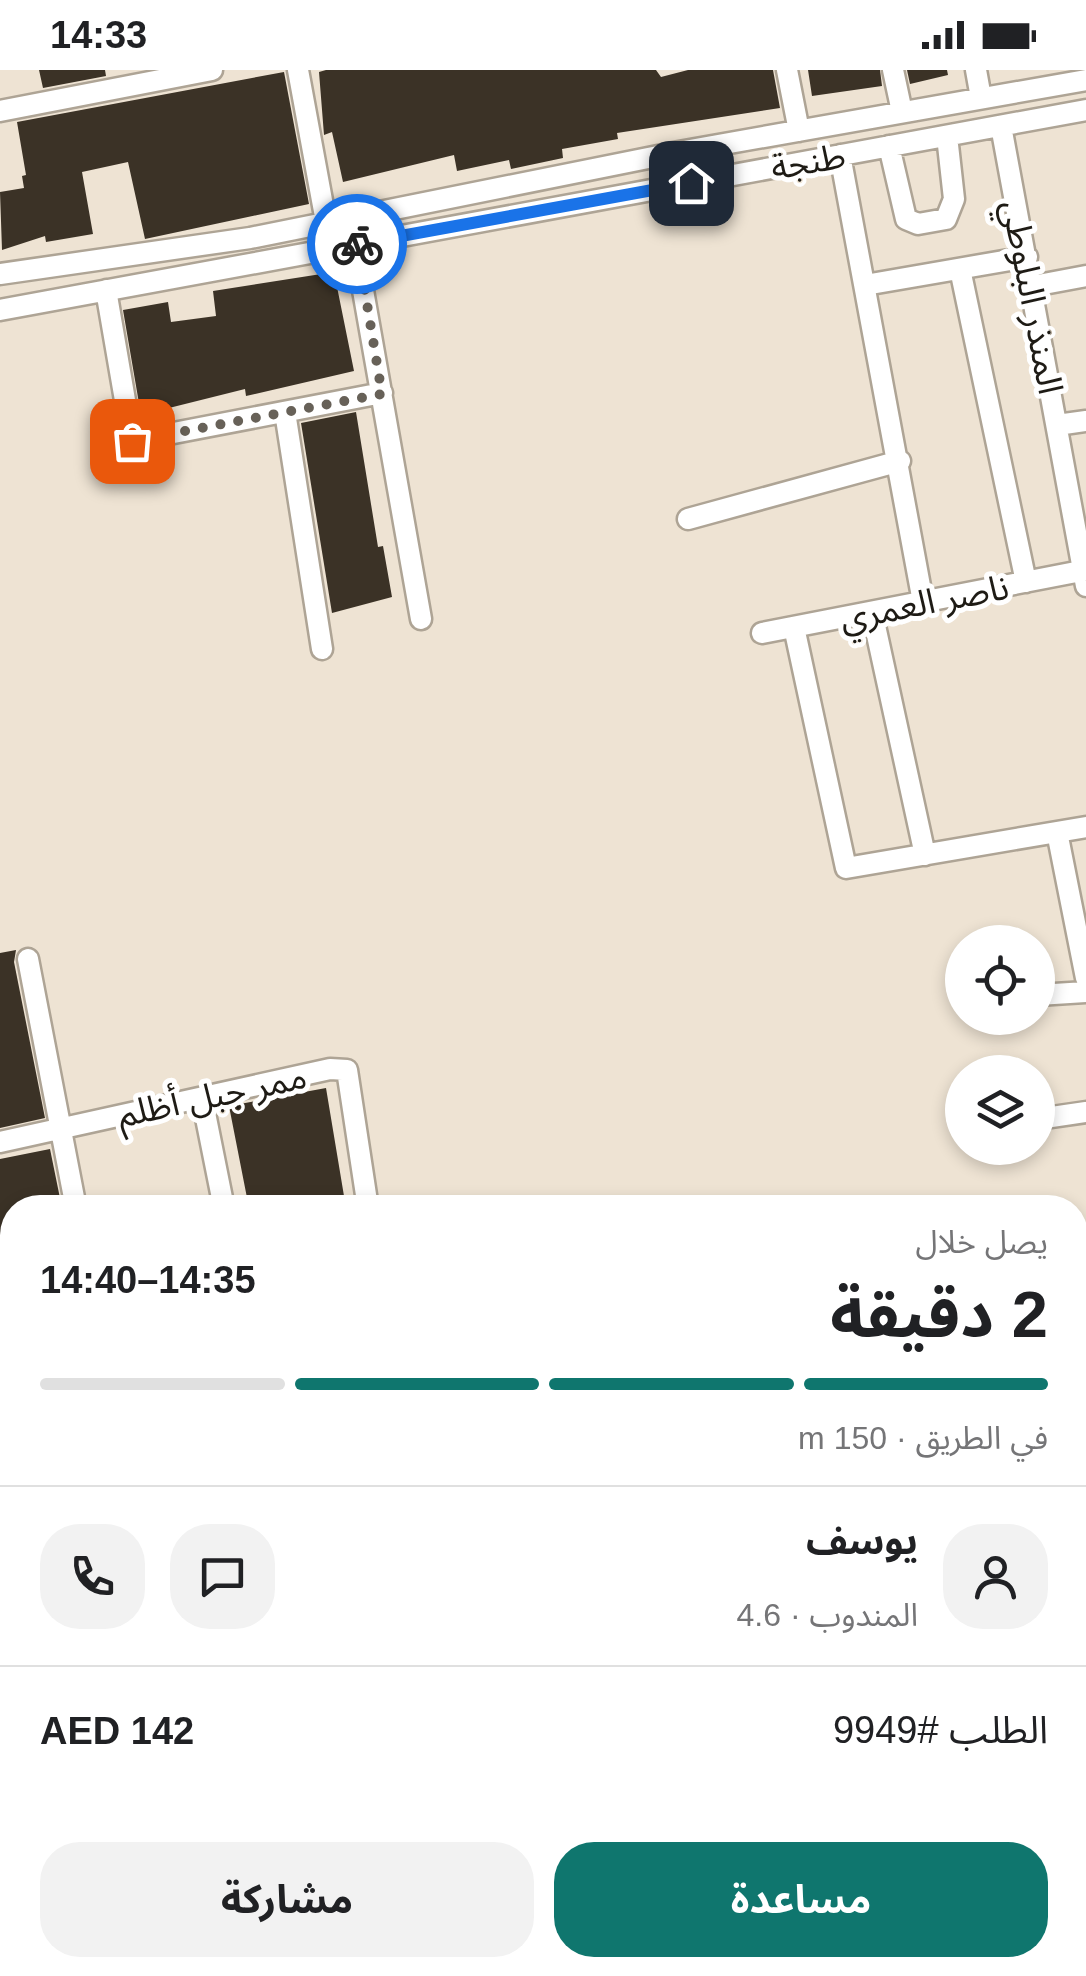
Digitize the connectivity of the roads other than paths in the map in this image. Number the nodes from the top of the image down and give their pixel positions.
1 (212, 70) edge
2 (298, 70) edge
3 (787, 70) edge
4 (893, 70) edge
5 (976, 70) edge
6 (1086, 80) edge
7 (982, 98) junction
8 (1086, 110) edge
9 (0, 112) edge
10 (902, 112) junction
11 (1000, 126) junction
12 (799, 130) junction
13 (947, 136) junction
14 (889, 146) junction
15 (840, 155) junction
16 (326, 222) junction
17 (355, 245) junction
18 (1027, 258) junction
19 (960, 269) junction
20 (0, 274) edge
21 (1086, 276) edge
22 (865, 285) junction
23 (1033, 286) junction
24 (106, 290) junction
25 (0, 310) edge
26 (382, 394) junction
27 (285, 412) junction
28 (1086, 420) edge
29 (1058, 425) junction
30 (898, 461) junction
31 (688, 519) dead end
32 (1085, 576) edge
33 (1026, 582) junction
34 (924, 602) junction
35 (872, 612) junction
36 (421, 618) dead end
37 (794, 627) junction
38 (762, 633) dead end
39 (322, 649) dead end
40 (1086, 827) edge
41 (1057, 832) junction
42 (925, 855) junction
43 (28, 959) dead end
44 (1086, 978) edge
45 (1086, 992) edge
46 (1055, 994) edge
47 (202, 1098) junction
48 (1086, 1112) edge
49 (1055, 1117) edge
50 (61, 1128) junction
51 (0, 1142) edge
52 (74, 1195) edge
53 (221, 1195) edge
54 (366, 1195) edge

1 - 9 street
2 - 16 street
3 - 12 street
4 - 10 street
5 - 7 street
6 - 7 street, طنجة
7 - 10 street, طنجة
8 - 11 street, طنجة
10 - 12 street, طنجة
11 - 13 street, طنجة
11 - 18 street, المنذر البلوطي
12 - 16 street, طنجة
13 - 14 street, طنجة
13 - 14 street
14 - 15 street, طنجة
15 - 17 street, طنجة
15 - 22 street
16 - 20 street, طنجة
17 - 24 street, طنجة
17 - 26 street
18 - 19 street
18 - 23 street, المنذر البلوطي
19 - 22 street
19 - 33 street
21 - 23 street
22 - 30 street
23 - 29 street, المنذر البلوطي
24 - 25 street, طنجة
24 - 27 street
26 - 27 street
26 - 36 street
27 - 39 street
28 - 29 street
29 - 32 street, المنذر البلوطي
30 - 31 street
30 - 34 street
32 - 33 street, ناصر العمري
33 - 34 street, ناصر العمري
34 - 35 street, ناصر العمري
35 - 37 street, ناصر العمري
35 - 42 street
37 - 38 street, ناصر العمري
37 - 42 street
40 - 41 street
41 - 42 street
41 - 44 street
43 - 50 street
45 - 46 street
47 - 50 street, ممر جبل أظلم
47 - 53 street
47 - 54 street, ممر جبل أظلم
48 - 49 street
50 - 51 street, ممر جبل أظلم
50 - 52 street

